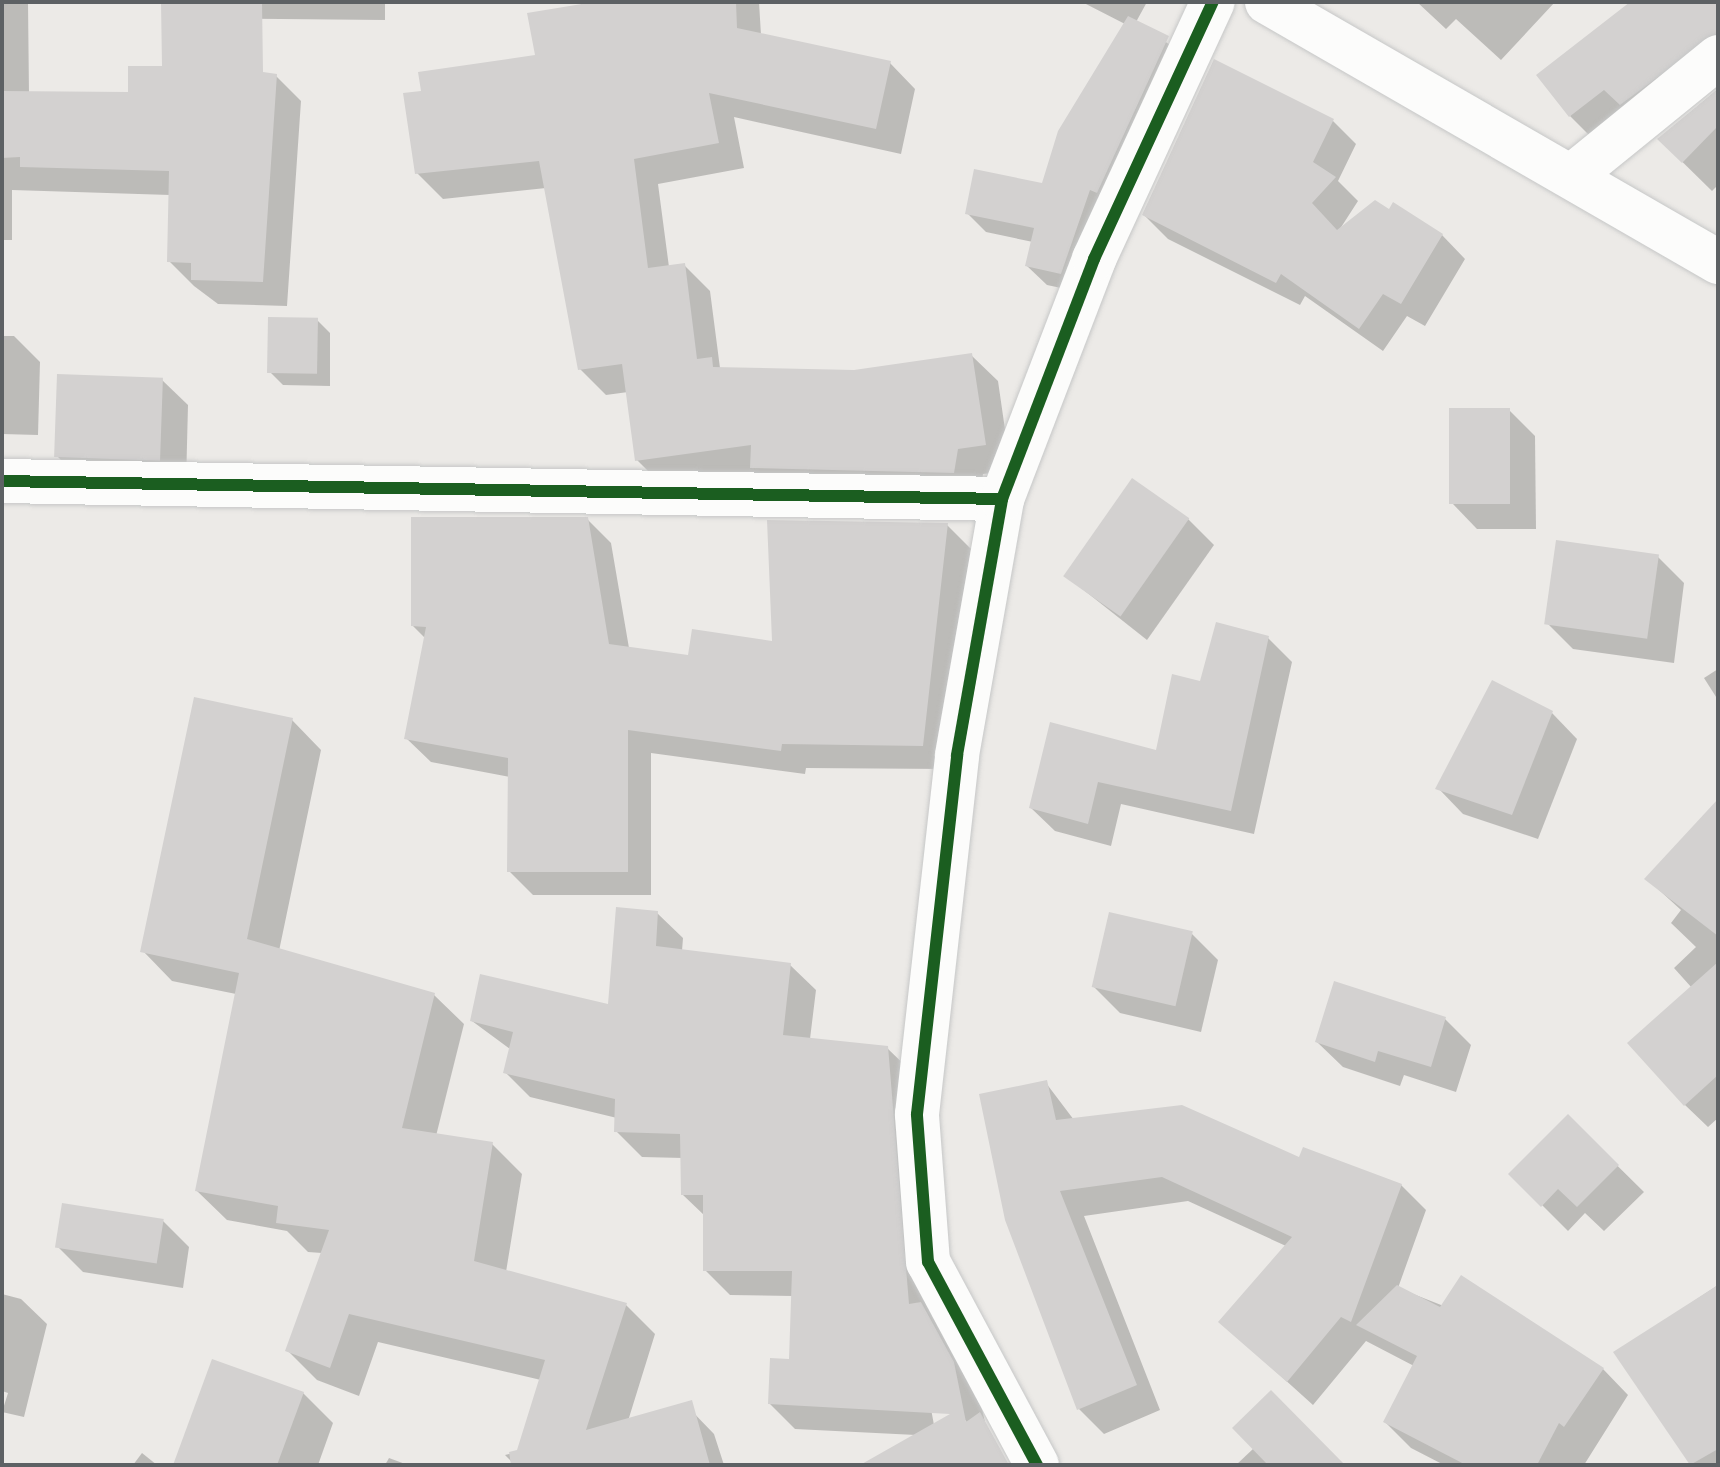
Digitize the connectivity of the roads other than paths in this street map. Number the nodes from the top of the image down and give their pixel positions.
1 (1213, 2) edge
2 (1267, 2) edge
3 (1718, 57) edge
4 (1573, 175) junction
5 (1718, 262) edge
6 (2, 481) edge
7 (1002, 499) junction
8 (1037, 1465) edge

1 - 7 street
2 - 4 street
3 - 4 street
4 - 5 street
6 - 7 street
7 - 8 street

